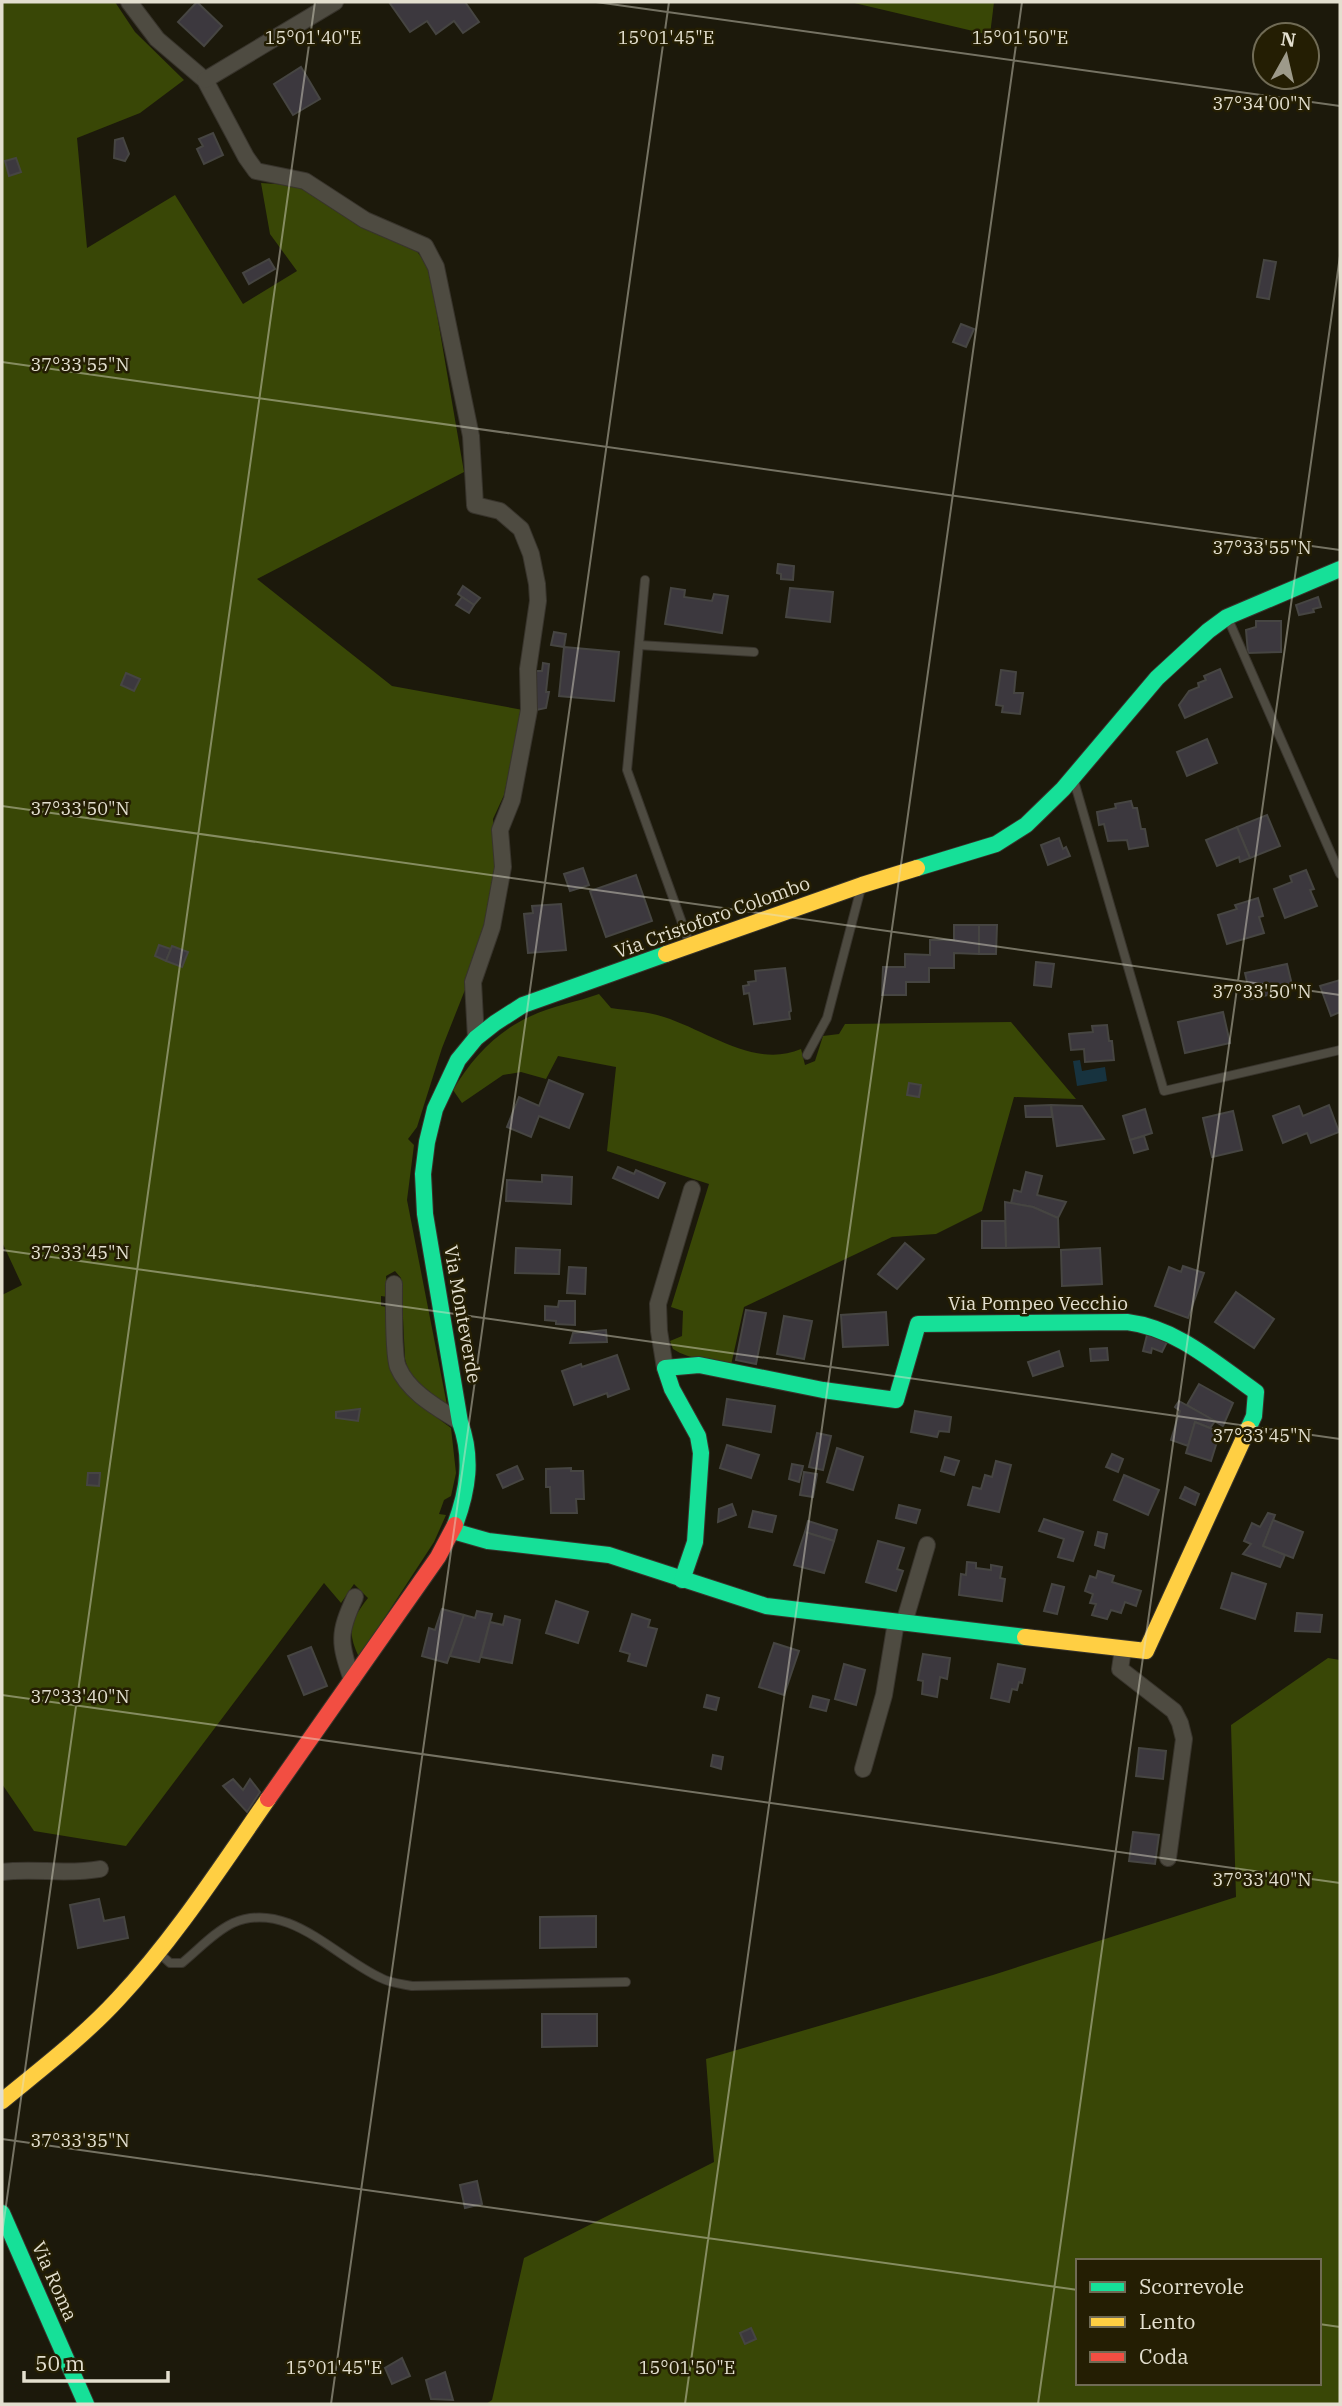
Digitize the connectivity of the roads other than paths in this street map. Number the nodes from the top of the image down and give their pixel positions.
1 (129, 2) edge
2 (335, 2) edge
3 (205, 80) junction
4 (1340, 569) edge
5 (645, 580) dead end
6 (1227, 617) junction
7 (639, 645) junction
8 (754, 652) dead end
9 (1073, 778) junction
10 (1340, 874) edge
11 (862, 886) junction
12 (691, 948) junction
13 (476, 1038) junction
14 (1340, 1050) edge
15 (807, 1055) dead end
16 (692, 1189) dead end
17 (394, 1284) dead end
18 (665, 1368) junction
19 (460, 1422) junction
20 (453, 1531) junction
21 (927, 1545) dead end
22 (682, 1580) junction
23 (355, 1597) dead end
24 (900, 1623) junction
25 (1123, 1648) junction
26 (352, 1680) junction
27 (863, 1769) dead end
28 (1168, 1858) dead end
29 (100, 1869) dead end
30 (2, 1872) edge
31 (159, 1953) junction
32 (626, 1982) dead end
33 (2, 2101) edge
34 (2, 2213) edge
35 (86, 2404) edge

1 - 3 street
2 - 3 street
3 - 13 street
4 - 6 street, Via Cristoforo Colombo
5 - 7 lane
6 - 9 street, Via Cristoforo Colombo
6 - 10 lane
7 - 8 lane
7 - 12 lane
9 - 11 street, Via Cristoforo Colombo
9 - 14 lane
11 - 12 street, Via Cristoforo Colombo
11 - 15 lane
12 - 13 street, Via Cristoforo Colombo
13 - 19 street, Via Monteverde
16 - 18 street
17 - 19 street
18 - 22 street
18 - 25 street, Via Pompeo Vecchio
19 - 20 street, Via Monteverde
20 - 22 street, Via Pompeo Vecchio
20 - 26 street, Via Monteverde
21 - 24 street
22 - 24 street, Via Pompeo Vecchio
23 - 26 street
24 - 25 street, Via Pompeo Vecchio
24 - 27 street
25 - 28 street
26 - 31 street
29 - 30 street
31 - 32 lane
31 - 33 street
34 - 35 street, Via Roma

